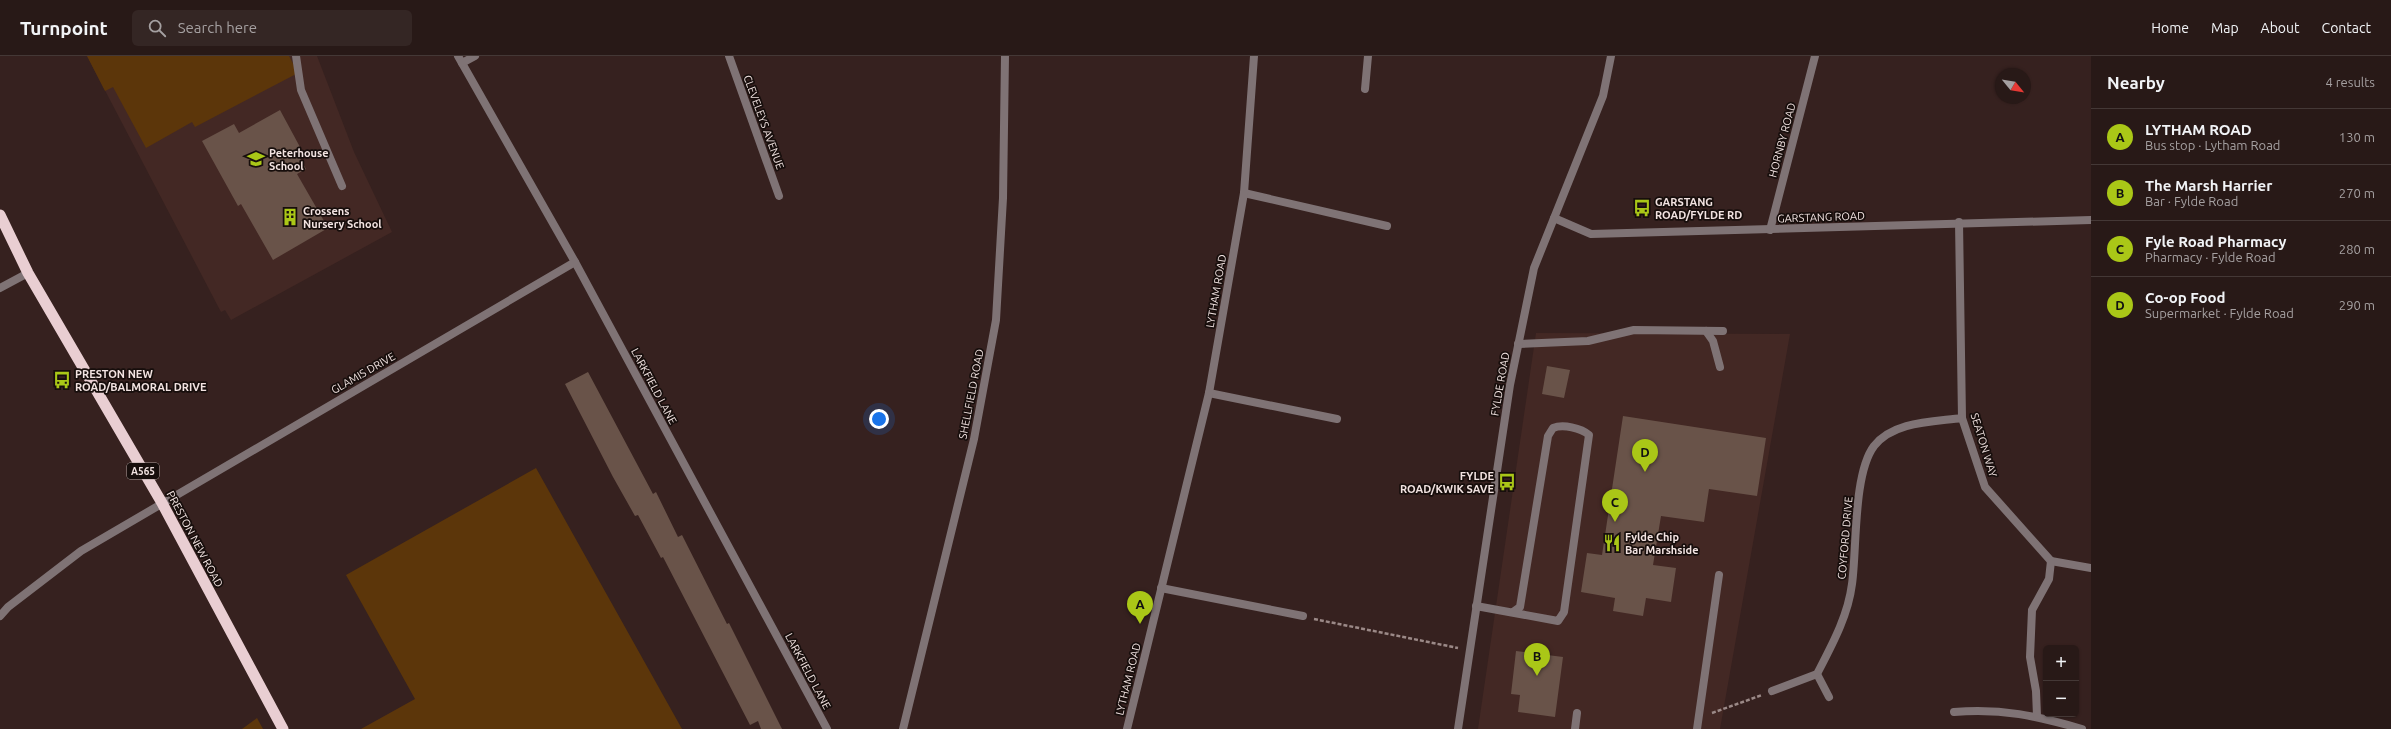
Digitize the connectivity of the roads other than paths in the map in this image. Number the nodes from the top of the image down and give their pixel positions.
1 (296, 56) edge
2 (475, 56) edge
3 (729, 56) edge
4 (1005, 56) edge
5 (1254, 56) edge
6 (1368, 56) edge
7 (1612, 56) edge
8 (1815, 56) edge
9 (460, 60) edge
10 (1365, 89) dead end
11 (342, 186) dead end
12 (1244, 193) junction
13 (779, 196) dead end
14 (0, 215) edge
15 (1554, 218) junction
16 (2091, 220) edge
17 (1959, 222) junction
18 (1387, 226) dead end
19 (1770, 230) junction
20 (575, 262) junction
21 (28, 273) junction
22 (0, 288) edge
23 (1706, 331) junction
24 (1723, 331) dead end
25 (1518, 344) junction
26 (1720, 367) dead end
27 (1209, 393) junction
28 (1962, 418) junction
29 (1337, 419) dead end
30 (162, 503) junction
31 (2052, 561) junction
32 (2091, 568) edge
33 (1719, 575) dead end
34 (1162, 588) junction
35 (1476, 606) junction
36 (1513, 612) junction
37 (0, 616) edge
38 (1303, 616) road end
39 (1817, 674) junction
40 (1772, 691) road end
41 (1829, 697) dead end
42 (1954, 712) dead end
43 (1577, 713) dead end
44 (2037, 716) junction
45 (283, 729) edge
46 (827, 729) edge
47 (903, 729) edge
48 (1127, 729) edge
49 (1458, 729) edge
50 (1575, 729) edge
51 (1697, 729) edge
52 (2082, 729) edge

1 - 11 street
2 - 9 street
3 - 13 street, CLEVELEYS AVENUE
4 - 47 street, SHELLFIELD ROAD
5 - 12 street, LYTHAM ROAD
6 - 10 street
7 - 15 street, FYLDE ROAD
8 - 19 street, HORNBY ROAD
9 - 20 street, LARKFIELD LANE
12 - 18 street
12 - 27 street, LYTHAM ROAD
14 - 21 highway, PRESTON NEW ROAD / A565
15 - 19 street, GARSTANG ROAD
15 - 25 street, FYLDE ROAD
16 - 17 street, GARSTANG ROAD
17 - 19 street, GARSTANG ROAD
17 - 28 street, SEATON WAY
20 - 30 street, GLAMIS DRIVE
20 - 46 street, LARKFIELD LANE
21 - 22 street
21 - 30 highway, PRESTON NEW ROAD / A565
23 - 24 street
23 - 25 street
23 - 26 street
25 - 35 street, FYLDE ROAD
27 - 29 street
27 - 34 street, LYTHAM ROAD
28 - 31 street, SEATON WAY
28 - 39 street, COYFORD DRIVE
30 - 37 street, GLAMIS DRIVE
30 - 45 highway, PRESTON NEW ROAD / A565
31 - 32 street
31 - 44 street
33 - 51 street
34 - 38 street
34 - 48 street, LYTHAM ROAD
35 - 36 street
35 - 49 street, FYLDE ROAD
36 - 36 street
39 - 40 street
39 - 41 street
42 - 44 street
43 - 50 street
44 - 52 street

